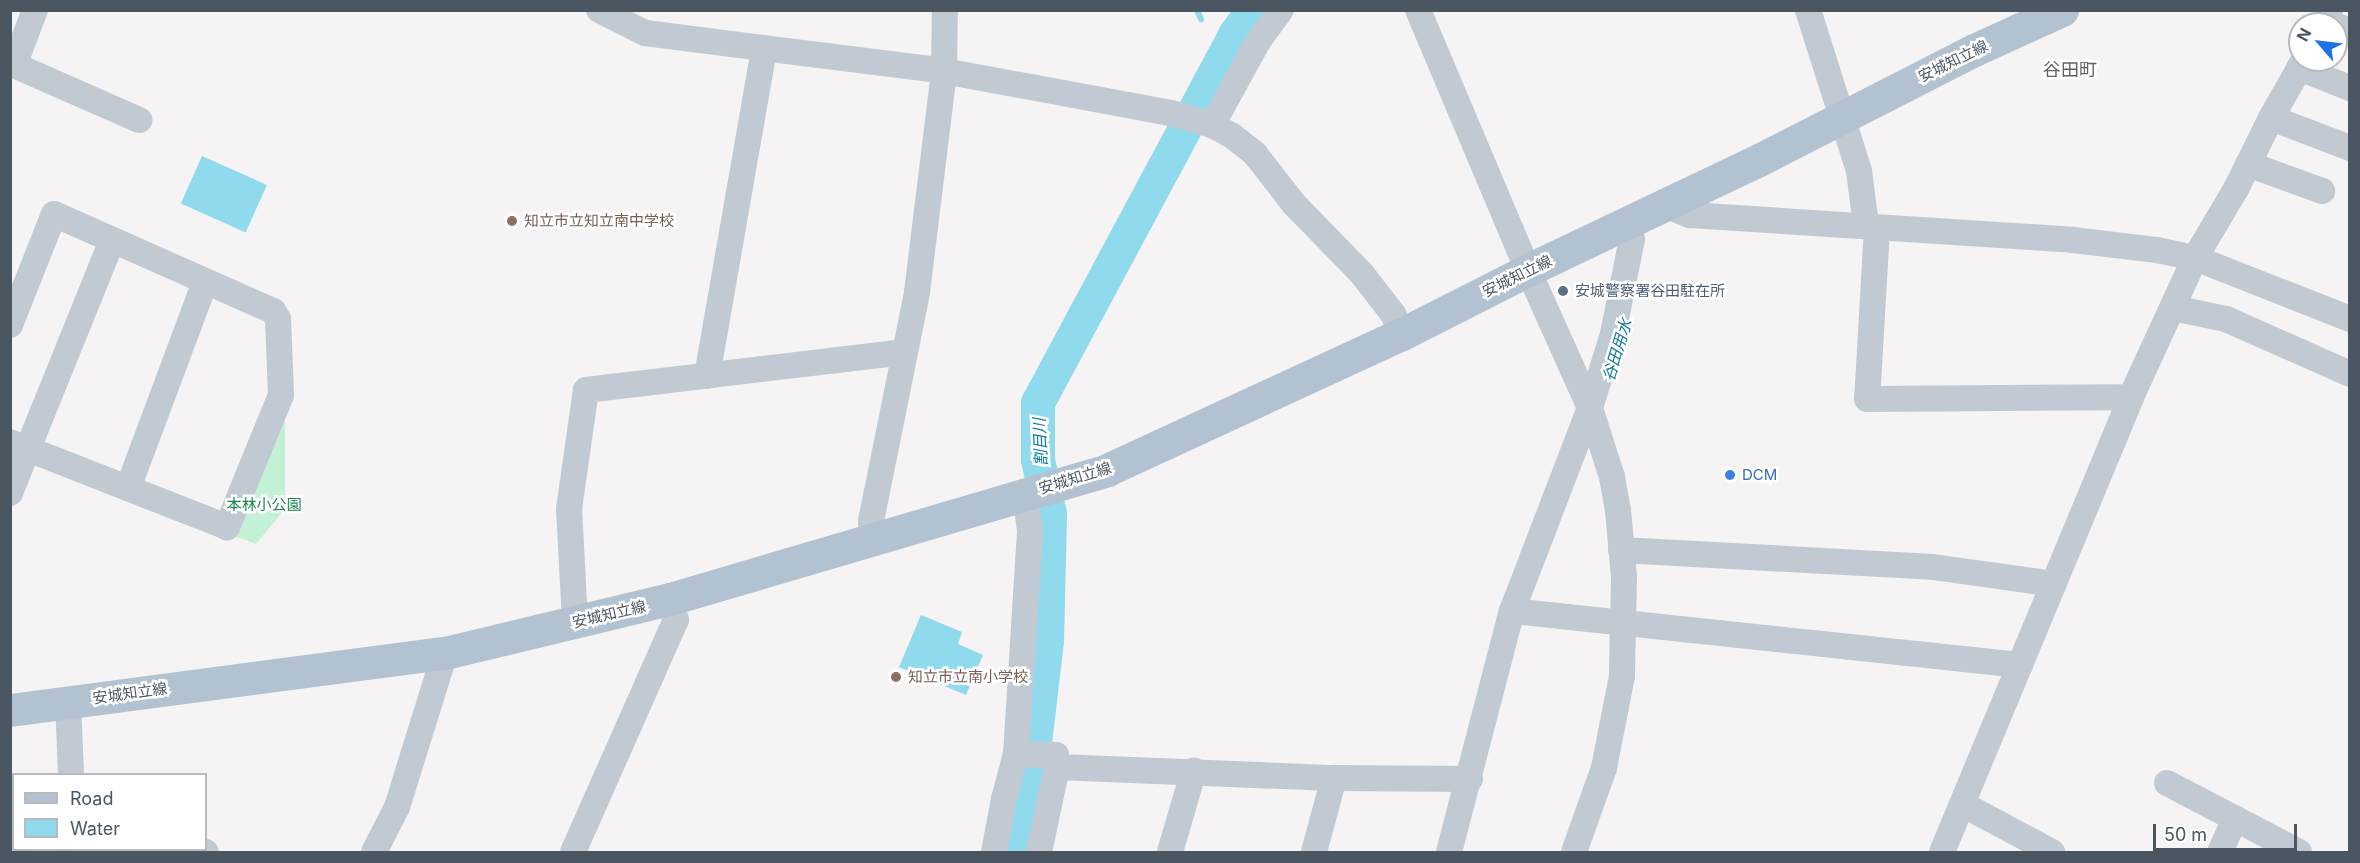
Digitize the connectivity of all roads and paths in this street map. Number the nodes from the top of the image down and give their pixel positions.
1 (35, 10) edge
2 (599, 10) edge
3 (945, 10) edge
4 (1281, 10) edge
5 (1418, 10) edge
6 (1808, 10) edge
7 (2062, 10) edge
8 (764, 50) junction
9 (12, 64) edge
10 (944, 71) junction
11 (2297, 72) edge
12 (2317, 72) edge
13 (2349, 88) edge
14 (1843, 116) junction
15 (2271, 118) junction
16 (139, 120) dead end
17 (1212, 125) junction
18 (2349, 148) edge
19 (2248, 164) junction
20 (2322, 191) dead end
21 (1665, 205) junction
22 (1627, 224) junction
23 (1872, 226) junction
24 (112, 241) junction
25 (2195, 258) junction
26 (1528, 270) junction
27 (205, 282) junction
28 (2173, 308) junction
29 (12, 316) edge
30 (2349, 319) edge
31 (1402, 334) junction
32 (904, 352) junction
33 (2349, 374) edge
34 (706, 376) junction
35 (2131, 397) junction
36 (1590, 408) junction
37 (20, 446) edge
38 (128, 488) junction
39 (10, 493) edge
40 (1025, 493) junction
41 (872, 540) junction
42 (1621, 550) junction
43 (2054, 584) junction
44 (670, 599) junction
45 (1512, 611) junction
46 (574, 622) junction
47 (1625, 624) junction
48 (445, 653) junction
49 (2020, 665) junction
50 (68, 702) junction
51 (10, 710) edge
52 (1016, 754) junction
53 (1057, 761) junction
54 (1194, 770) junction
55 (71, 773) edge
56 (1334, 778) junction
57 (1470, 779) junction
58 (2167, 783) dead end
59 (1964, 805) junction
60 (2235, 818) junction
61 (374, 852) edge
62 (573, 852) edge
63 (994, 852) edge
64 (1039, 852) edge
65 (1170, 852) edge
66 (1314, 852) edge
67 (1449, 852) edge
68 (1574, 852) edge
69 (1942, 852) edge
70 (2052, 852) edge
71 (2220, 852) edge
72 (2299, 852) edge

1 - 9 street
2 - 8 street
3 - 10 street
4 - 17 street
5 - 26 street
6 - 14 street
7 - 14 main road, 安城知立線
8 - 10 street
8 - 34 street
9 - 16 street
10 - 17 street
10 - 32 street
11 - 15 street
12 - 13 street
14 - 21 main road, 安城知立線
14 - 23 street
15 - 18 street
15 - 19 street
17 - 31 street
19 - 20 street
19 - 25 street
21 - 22 main road, 安城知立線
21 - 23 street
22 - 26 main road, 安城知立線
22 - 36 street
23 - 25 street
23 - 35 street
24 - 27 street
24 - 29 street
24 - 37 street
25 - 28 street
25 - 30 street
26 - 31 main road, 安城知立線
26 - 36 street
27 - 38 street
27 - 38 street
28 - 33 street
28 - 35 street
31 - 40 main road, 安城知立線
32 - 34 street
32 - 41 street
34 - 46 street
35 - 43 street
36 - 42 street
36 - 45 street
37 - 38 street
37 - 39 street
40 - 41 main road, 安城知立線
40 - 52 street
41 - 44 main road, 安城知立線
42 - 43 street
42 - 47 street
43 - 49 street
44 - 46 main road, 安城知立線
44 - 62 street
45 - 47 street
45 - 57 street
46 - 48 main road, 安城知立線
47 - 49 street
47 - 68 street
48 - 50 main road, 安城知立線
48 - 61 street
49 - 59 street
50 - 51 main road, 安城知立線
50 - 55 street
52 - 53 street
52 - 63 street
53 - 54 street
53 - 64 street
54 - 56 street
54 - 65 street
56 - 57 street
56 - 66 street
57 - 67 street
58 - 60 street
59 - 69 street
59 - 70 street
60 - 71 street
60 - 72 street

